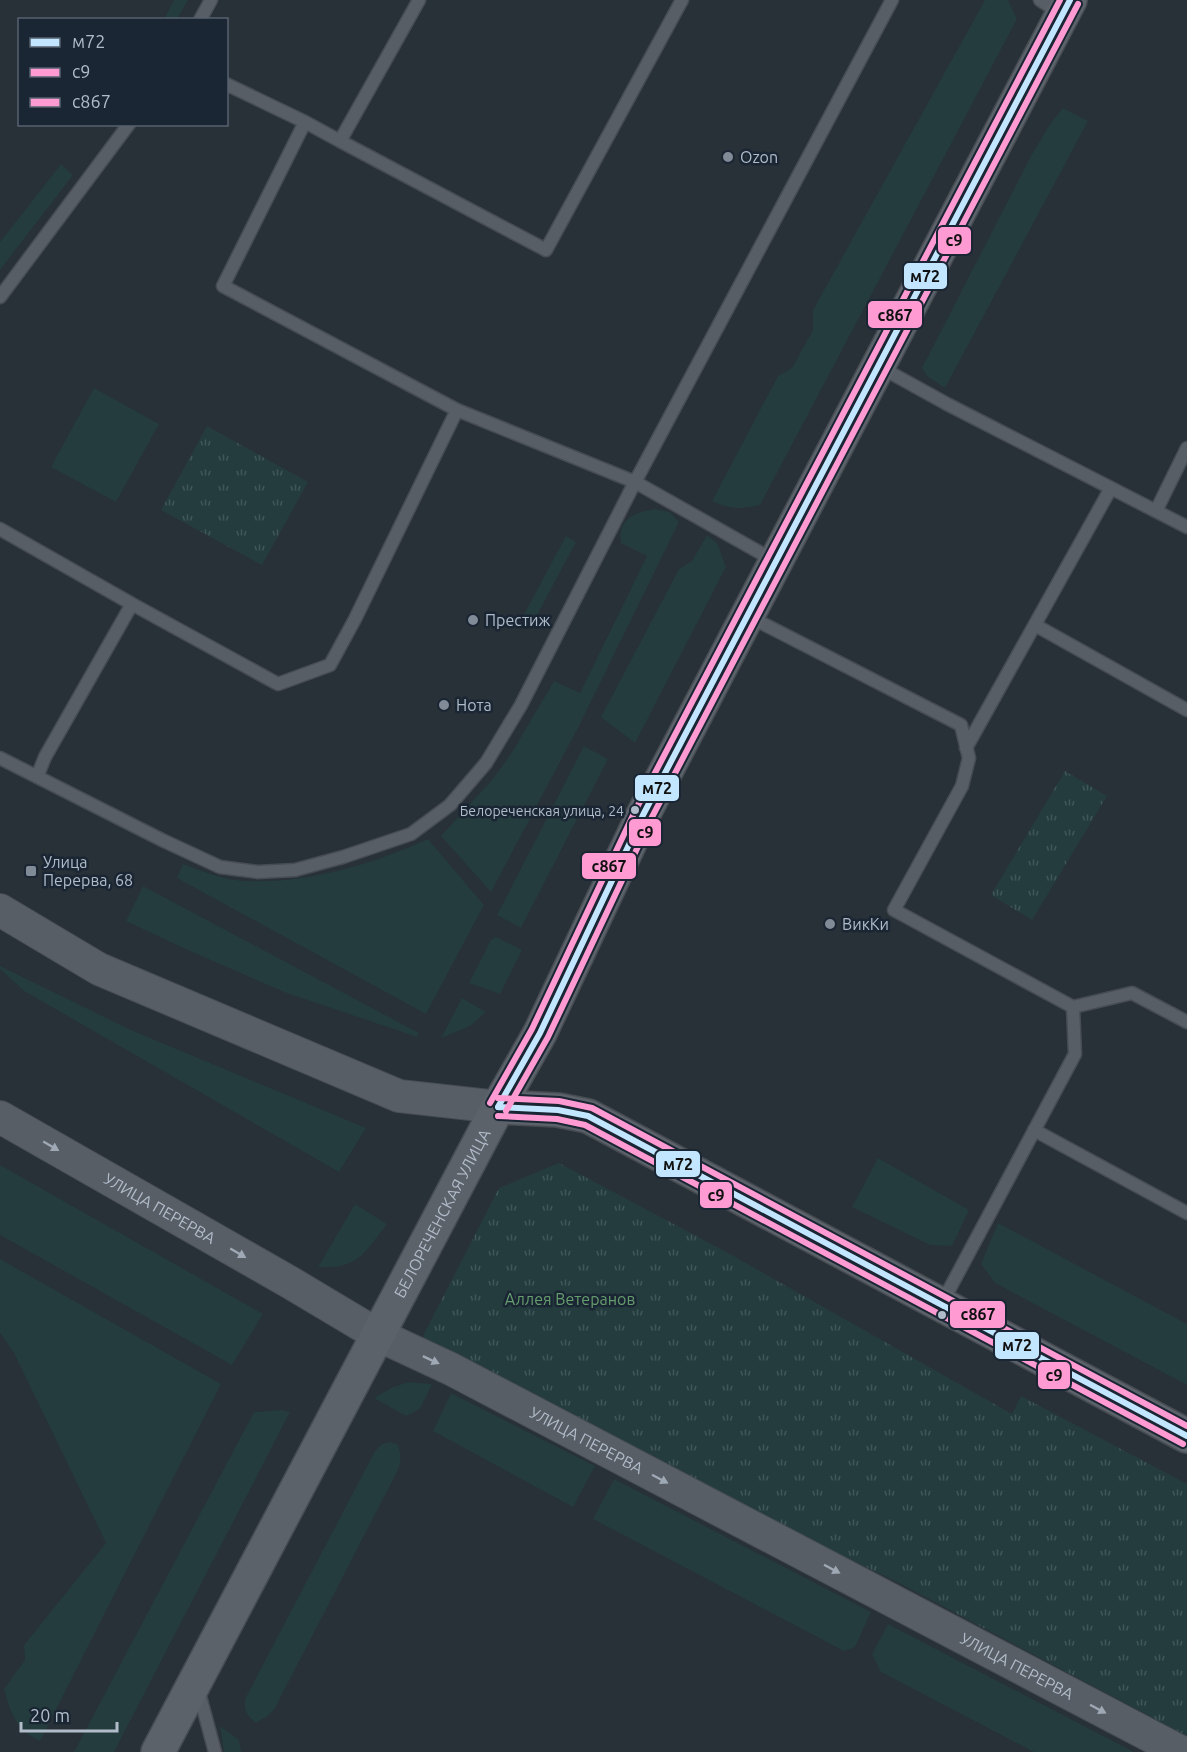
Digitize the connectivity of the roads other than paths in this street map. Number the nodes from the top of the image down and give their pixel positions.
1 (211, 0) edge
2 (419, 0) edge
3 (682, 0) edge
4 (892, 0) edge
5 (1058, 5) edge
6 (201, 18) edge
7 (228, 85) edge
8 (305, 122) junction
9 (128, 126) edge
10 (340, 141) junction
11 (0, 297) edge
12 (879, 366) junction
13 (457, 410) junction
14 (1187, 448) edge
15 (635, 482) junction
16 (1111, 488) junction
17 (1156, 511) junction
18 (1187, 527) edge
19 (0, 529) edge
20 (776, 562) junction
21 (132, 604) junction
22 (747, 616) junction
23 (1035, 625) junction
24 (1187, 710) edge
25 (966, 748) junction
26 (0, 758) edge
27 (37, 777) junction
28 (0, 910) edge
29 (1073, 1007) junction
30 (1187, 1022) edge
31 (498, 1107) junction
32 (0, 1117) edge
33 (1034, 1130) junction
34 (1187, 1212) edge
35 (941, 1305) junction
36 (378, 1335) junction
37 (1187, 1437) edge
38 (196, 1679) junction
39 (158, 1752) edge
40 (215, 1752) edge
41 (1180, 1752) edge

1 - 6 lane
2 - 10 lane
3 - 10 lane
4 - 15 lane
5 - 12 main road, БЕЛОРЕЧЕНСКАЯ УЛИЦА
7 - 8 lane
8 - 10 lane
8 - 13 lane
9 - 11 lane
12 - 16 lane
12 - 20 main road, БЕЛОРЕЧЕНСКАЯ УЛИЦА
13 - 15 lane
13 - 21 lane
14 - 17 lane
15 - 20 lane
15 - 27 lane
16 - 17 lane
16 - 23 lane
17 - 18 lane
19 - 21 lane
20 - 22 main road, БЕЛОРЕЧЕНСКАЯ УЛИЦА
21 - 27 lane
22 - 25 lane
22 - 31 main road, БЕЛОРЕЧЕНСКАЯ УЛИЦА
23 - 24 lane
23 - 25 lane
25 - 29 lane
26 - 27 lane
28 - 31 street
29 - 30 lane
29 - 33 lane
31 - 35 main road
31 - 36 main road, БЕЛОРЕЧЕНСКАЯ УЛИЦА
32 -> 36 street, УЛИЦА ПЕРЕРВА
33 - 34 lane
33 - 35 lane
35 - 37 main road
36 - 38 main road, БЕЛОРЕЧЕНСКАЯ УЛИЦА
36 -> 41 street, УЛИЦА ПЕРЕРВА
38 - 39 main road, БЕЛОРЕЧЕНСКАЯ УЛИЦА
38 - 40 lane

